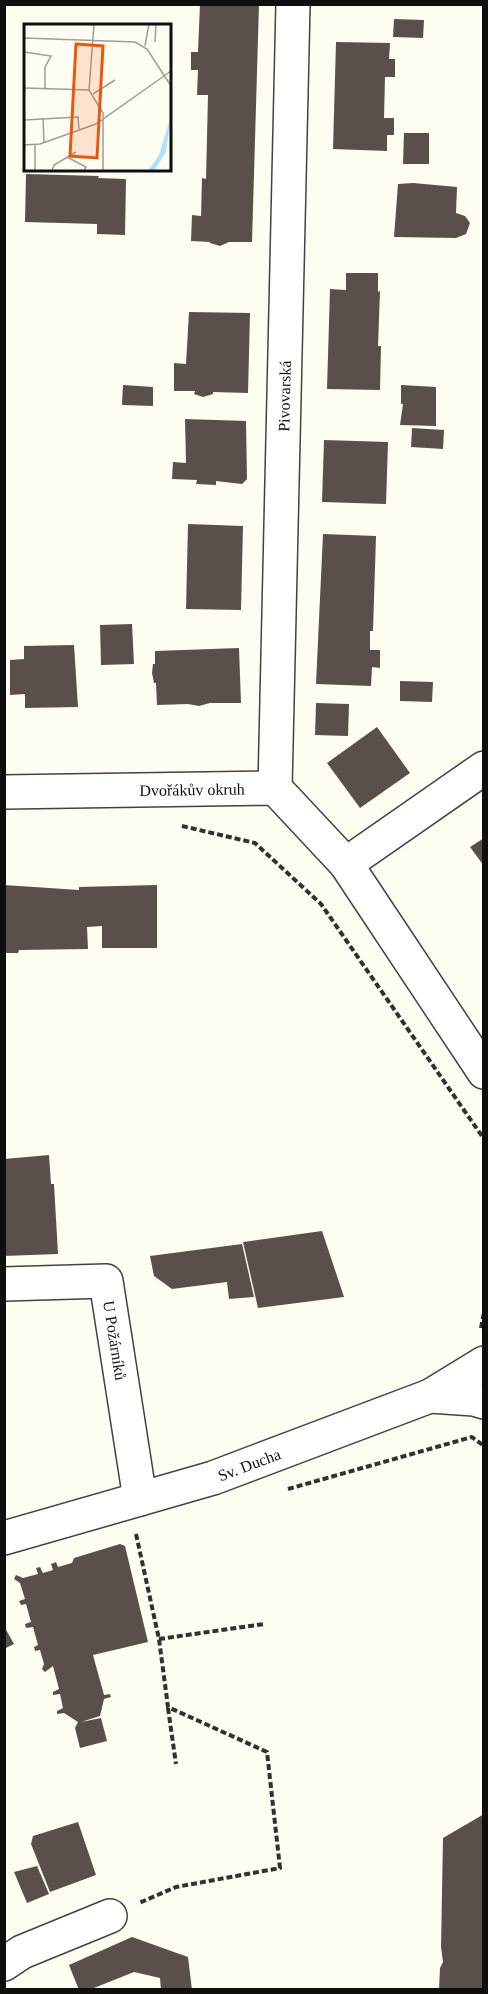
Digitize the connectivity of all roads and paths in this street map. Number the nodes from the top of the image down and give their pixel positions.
1 (293, 4) edge
2 (483, 768) edge
3 (275, 788) junction
4 (4, 792) edge
5 (174, 824) dead end
6 (346, 864) junction
7 (483, 1071) edge
8 (483, 1139) edge
9 (4, 1284) edge
10 (483, 1312) edge
11 (481, 1328) dead end
12 (483, 1363) edge
13 (430, 1396) junction
14 (483, 1402) edge
15 (140, 1499) junction
16 (136, 1534) dead end
17 (4, 1538) edge
18 (264, 1624) dead end
19 (159, 1639) junction
20 (168, 1707) junction
21 (176, 1764) dead end
22 (110, 1916) joint
23 (4, 1964) edge

1 - 3 street, Pivovarská
2 - 6 street
3 - 4 street, Dvořákův okruh
3 - 6 street
5 - 8 path
6 - 7 street
9 - 15 street, U Požárníků
10 - 11 path
12 - 13 street, Sv. Ducha
13 - 14 street
13 - 15 street, Sv. Ducha
15 - 17 street, Sv. Ducha
16 - 19 path
18 - 19 path
19 - 20 path
20 - 21 path
20 - 22 path
22 - 23 street

